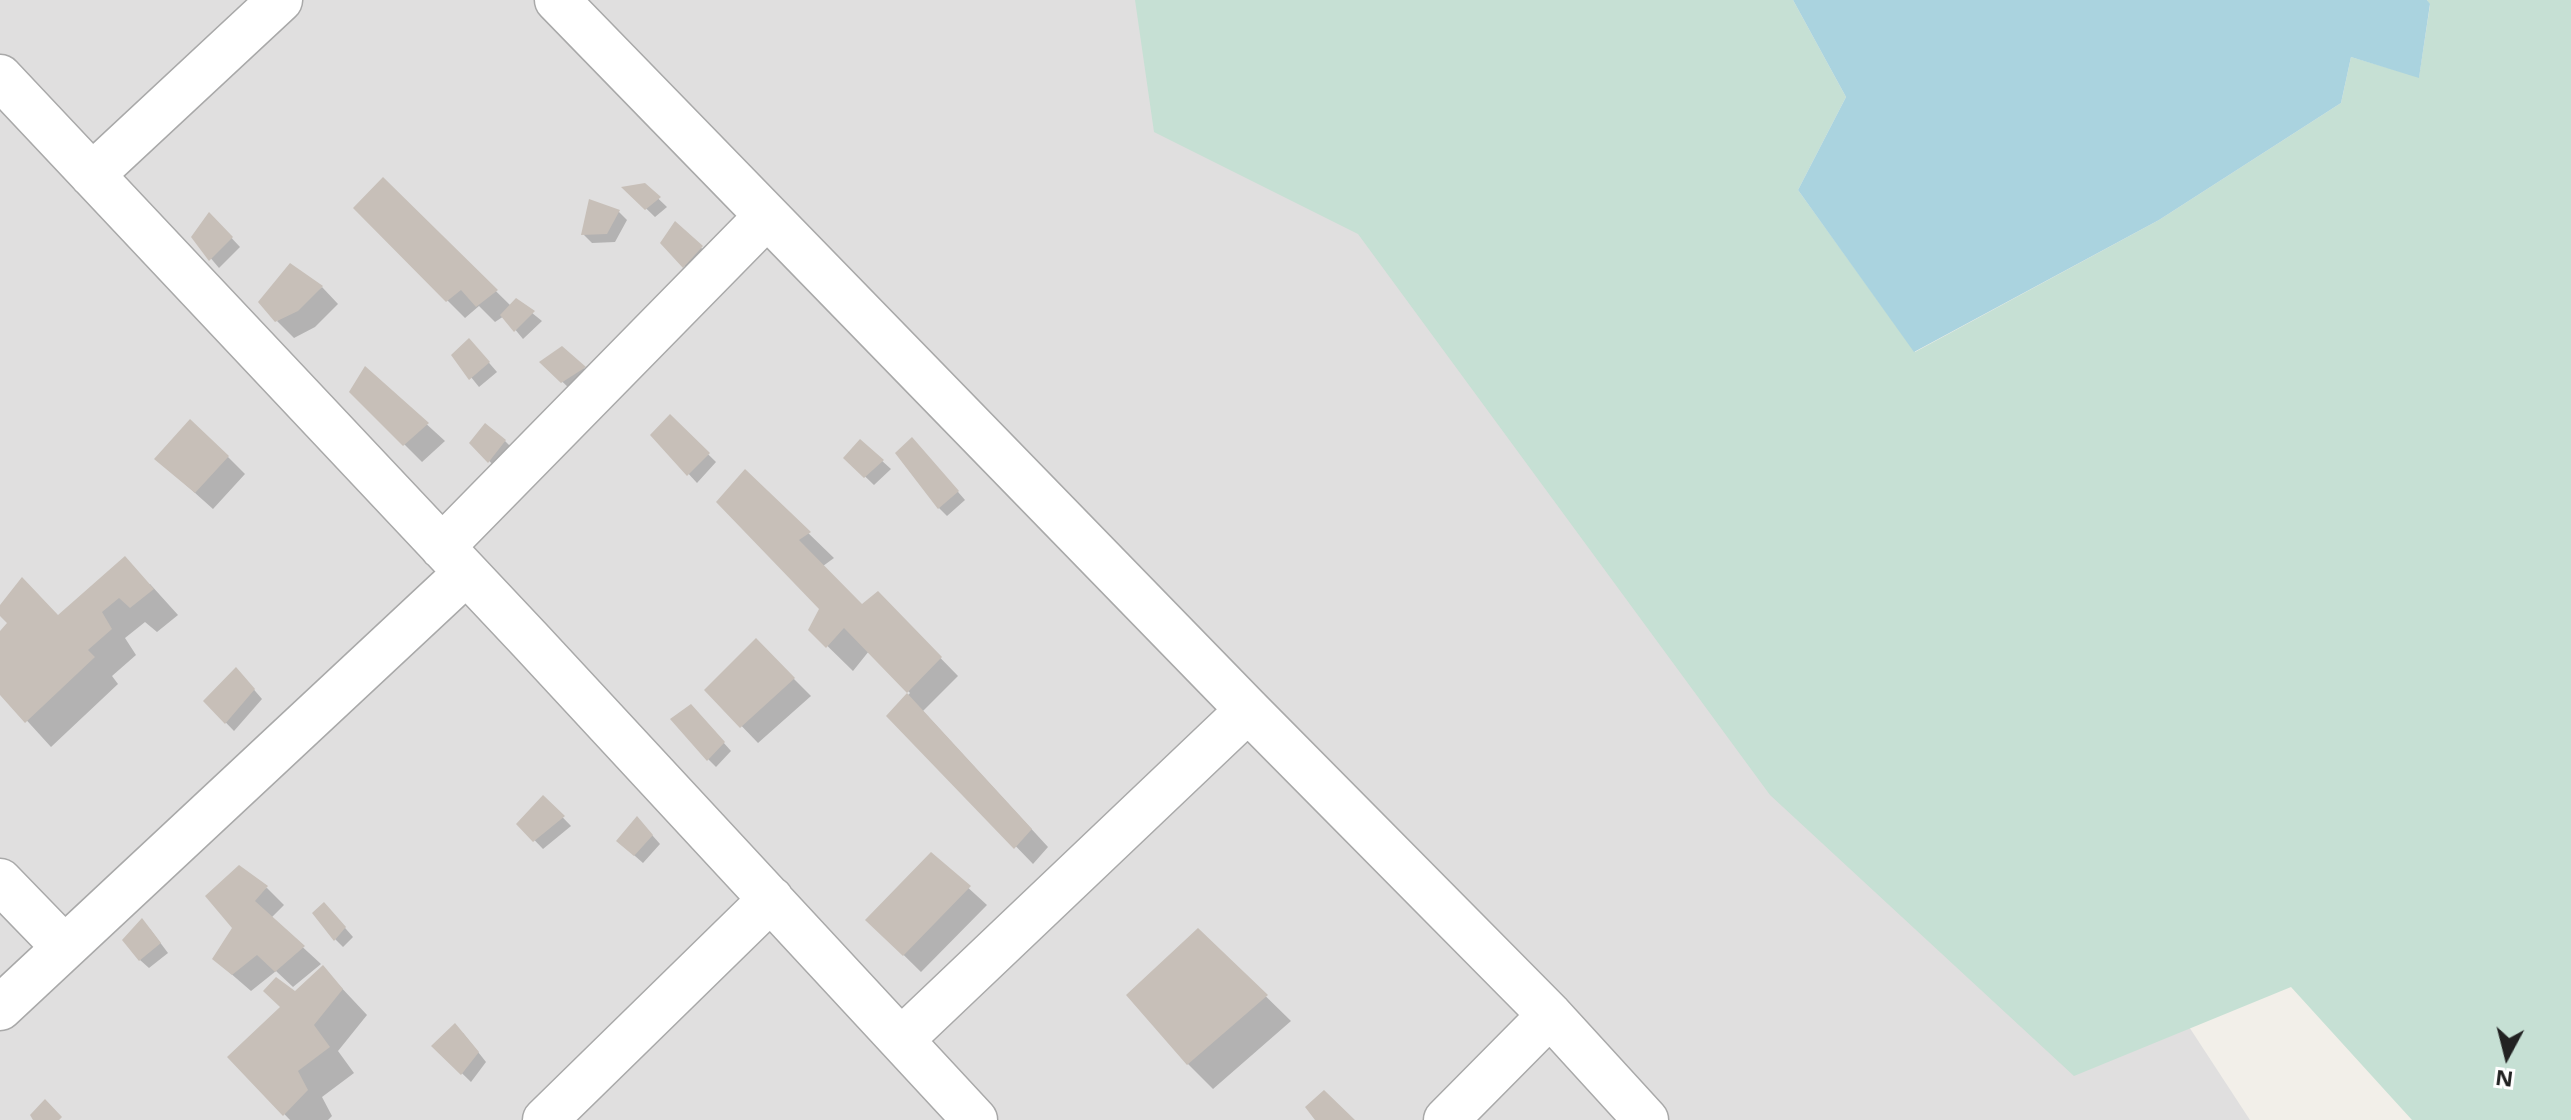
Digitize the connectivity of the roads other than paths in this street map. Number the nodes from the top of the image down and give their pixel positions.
1 (280, 0) edge
2 (557, 0) edge
3 (0, 77) edge
4 (92, 175) junction
5 (767, 216) junction
6 (454, 560) junction
7 (1248, 710) junction
8 (0, 881) edge
9 (771, 899) junction
10 (64, 947) junction
11 (0, 1008) edge
12 (1550, 1015) junction
13 (901, 1040) junction
14 (545, 1120) edge
15 (975, 1120) edge
16 (1446, 1120) edge
17 (1646, 1120) edge

1 - 4 street
2 - 5 street
3 - 4 street
4 - 6 street
5 - 6 street
5 - 7 street
6 - 9 street
6 - 10 street
7 - 12 street
7 - 13 street
8 - 10 street
9 - 13 street
9 - 14 street
10 - 11 street
12 - 16 street
12 - 17 street
13 - 15 street

